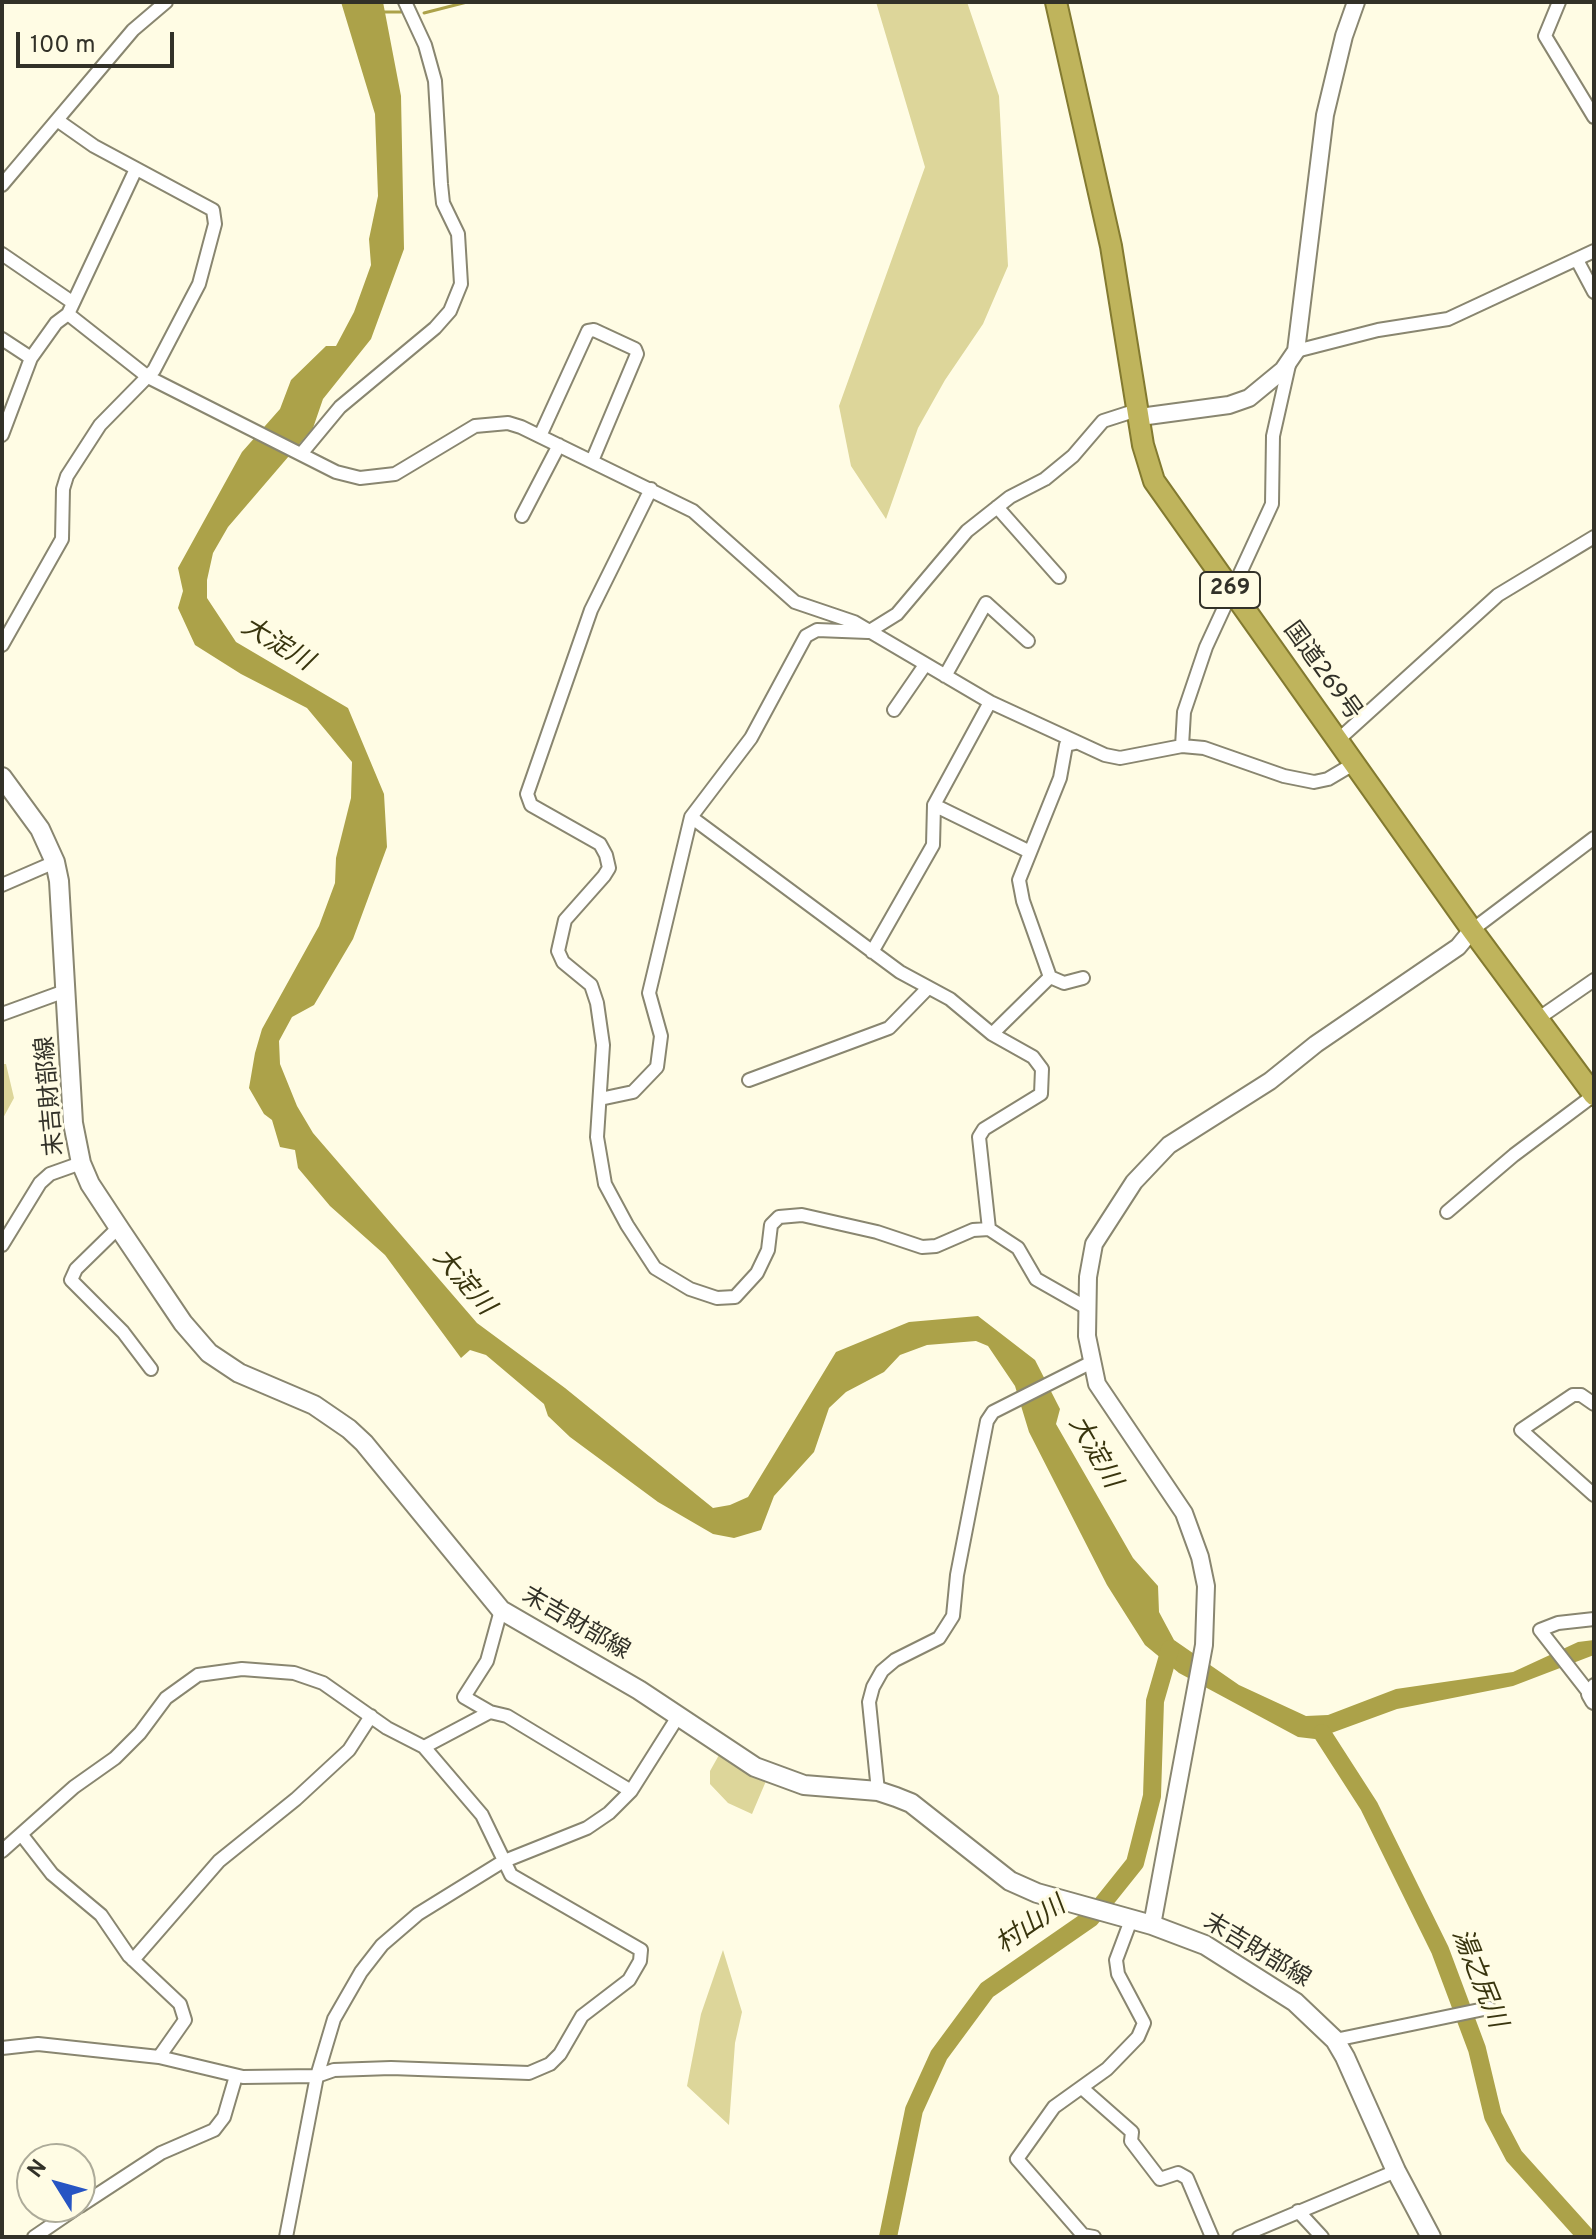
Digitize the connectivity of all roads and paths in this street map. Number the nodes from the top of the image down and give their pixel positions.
1 (166, 2) edge
2 (405, 2) edge
3 (1056, 2) edge
4 (1356, 2) edge
5 (1559, 2) edge
6 (1594, 117) edge
7 (57, 120) junction
8 (136, 169) junction
9 (2, 185) edge
10 (1594, 251) edge
11 (2, 254) edge
12 (1577, 260) junction
13 (1594, 292) edge
14 (70, 308) junction
15 (2, 339) edge
16 (1293, 356) junction
17 (31, 358) junction
18 (148, 377) junction
19 (1140, 417) junction
20 (2, 435) edge
21 (540, 436) junction
22 (559, 445) junction
23 (301, 454) junction
24 (592, 461) junction
25 (651, 489) junction
26 (997, 507) junction
27 (522, 516) dead end
28 (1594, 537) edge
29 (1059, 577) dead end
30 (1233, 594) junction
31 (868, 632) junction
32 (1028, 641) dead end
33 (2, 645) edge
34 (925, 665) junction
35 (945, 676) junction
36 (990, 702) junction
37 (894, 710) dead end
38 (1338, 740) junction
39 (1075, 743) junction
40 (1182, 746) junction
41 (1355, 763) junction
42 (2, 777) edge
43 (934, 805) junction
44 (691, 817) junction
45 (1594, 838) edge
46 (1030, 852) junction
47 (55, 862) junction
48 (2, 885) edge
49 (1472, 930) junction
50 (872, 952) junction
51 (1050, 977) junction
52 (1083, 978) dead end
53 (1594, 980) edge
54 (928, 988) junction
55 (68, 990) junction
56 (2, 1014) edge
57 (1539, 1018) junction
58 (992, 1034) junction
59 (749, 1080) dead end
60 (1594, 1095) edge
61 (600, 1099) junction
62 (81, 1163) junction
63 (1447, 1212) dead end
64 (119, 1227) junction
65 (989, 1229) junction
66 (2, 1245) edge
67 (1087, 1308) junction
68 (1090, 1363) junction
69 (151, 1369) dead end
70 (1594, 1404) edge
71 (1594, 1495) edge
72 (501, 1610) junction
73 (1594, 1619) edge
74 (1591, 1692) edge
75 (490, 1712) junction
76 (679, 1715) junction
77 (371, 1716) junction
78 (424, 1747) junction
79 (631, 1791) junction
80 (878, 1791) junction
81 (21, 1834) junction
82 (2, 1851) edge
83 (502, 1862) junction
84 (1131, 1920) junction
85 (1152, 1925) junction
86 (133, 1960) junction
87 (1489, 2008) dead end
88 (1335, 2040) junction
89 (2, 2048) edge
90 (159, 2057) junction
91 (236, 2076) junction
92 (317, 2076) junction
93 (1082, 2088) junction
94 (1396, 2171) junction
95 (96, 2195) edge
96 (1298, 2211) junction
97 (54, 2223) edge
98 (34, 2237) edge
99 (286, 2237) edge
100 (1094, 2237) edge
101 (1212, 2237) edge
102 (1239, 2237) edge
103 (1322, 2237) edge
104 (1431, 2237) edge

1 - 7 street
2 - 23 street
3 - 19 highway, 国道269号 / 269
4 - 16 street
5 - 6 street
7 - 8 street
7 - 9 street
8 - 14 street
8 - 18 street
10 - 12 street
11 - 14 street
12 - 13 street
12 - 16 street
14 - 17 street
14 - 18 street
15 - 17 street
16 - 19 street
16 - 30 street
17 - 20 street
18 - 23 street
18 - 33 street
19 - 26 street
19 - 30 highway, 国道269号 / 269
21 - 22 street
21 - 23 street
21 - 24 street
22 - 24 street
22 - 27 street
24 - 25 street
25 - 31 street
25 - 61 street
26 - 29 street
26 - 31 street
28 - 38 street
30 - 38 highway, 国道269号 / 269
30 - 40 street
31 - 34 street
31 - 44 street
32 - 35 street
34 - 35 street
34 - 37 street
35 - 36 street
36 - 39 street
36 - 43 street
38 - 41 highway, 国道269号 / 269
39 - 40 street
39 - 46 street
40 - 41 street
41 - 49 highway, 国道269号 / 269
42 - 47 main road, 末吉財部線
43 - 46 street
43 - 50 street
44 - 50 street
44 - 61 street
45 - 49 street
46 - 51 street
47 - 48 street
47 - 55 main road, 末吉財部線
49 - 57 highway, 国道269号 / 269
49 - 67 street
50 - 54 street
51 - 52 street
51 - 58 street
53 - 57 street
54 - 58 street
54 - 59 street
55 - 56 street
55 - 62 main road, 末吉財部線
57 - 60 highway, 国道269号 / 269
58 - 65 street
60 - 63 street
61 - 65 street
62 - 64 main road, 末吉財部線
62 - 66 street
64 - 69 street
64 - 72 main road, 末吉財部線
65 - 67 street
67 - 68 street
68 - 80 street
68 - 85 street
70 - 71 street
72 - 75 street
72 - 76 main road, 末吉財部線
73 - 74 street
75 - 78 street
75 - 79 street
76 - 79 street
76 - 80 main road, 末吉財部線
77 - 78 street
77 - 81 street
77 - 86 street
78 - 83 street
79 - 83 street
80 - 84 main road, 末吉財部線
81 - 82 street
81 - 86 street
83 - 92 street
83 - 92 street
84 - 85 main road, 末吉財部線
84 - 93 street
85 - 88 main road, 末吉財部線
86 - 90 street
87 - 88 street
88 - 94 main road, 末吉財部線
89 - 90 street
90 - 91 street
91 - 92 street
91 - 95 street
92 - 99 street
93 - 100 street
93 - 101 street
94 - 96 street
94 - 104 main road, 末吉財部線
96 - 102 street
96 - 103 street
97 - 98 street

